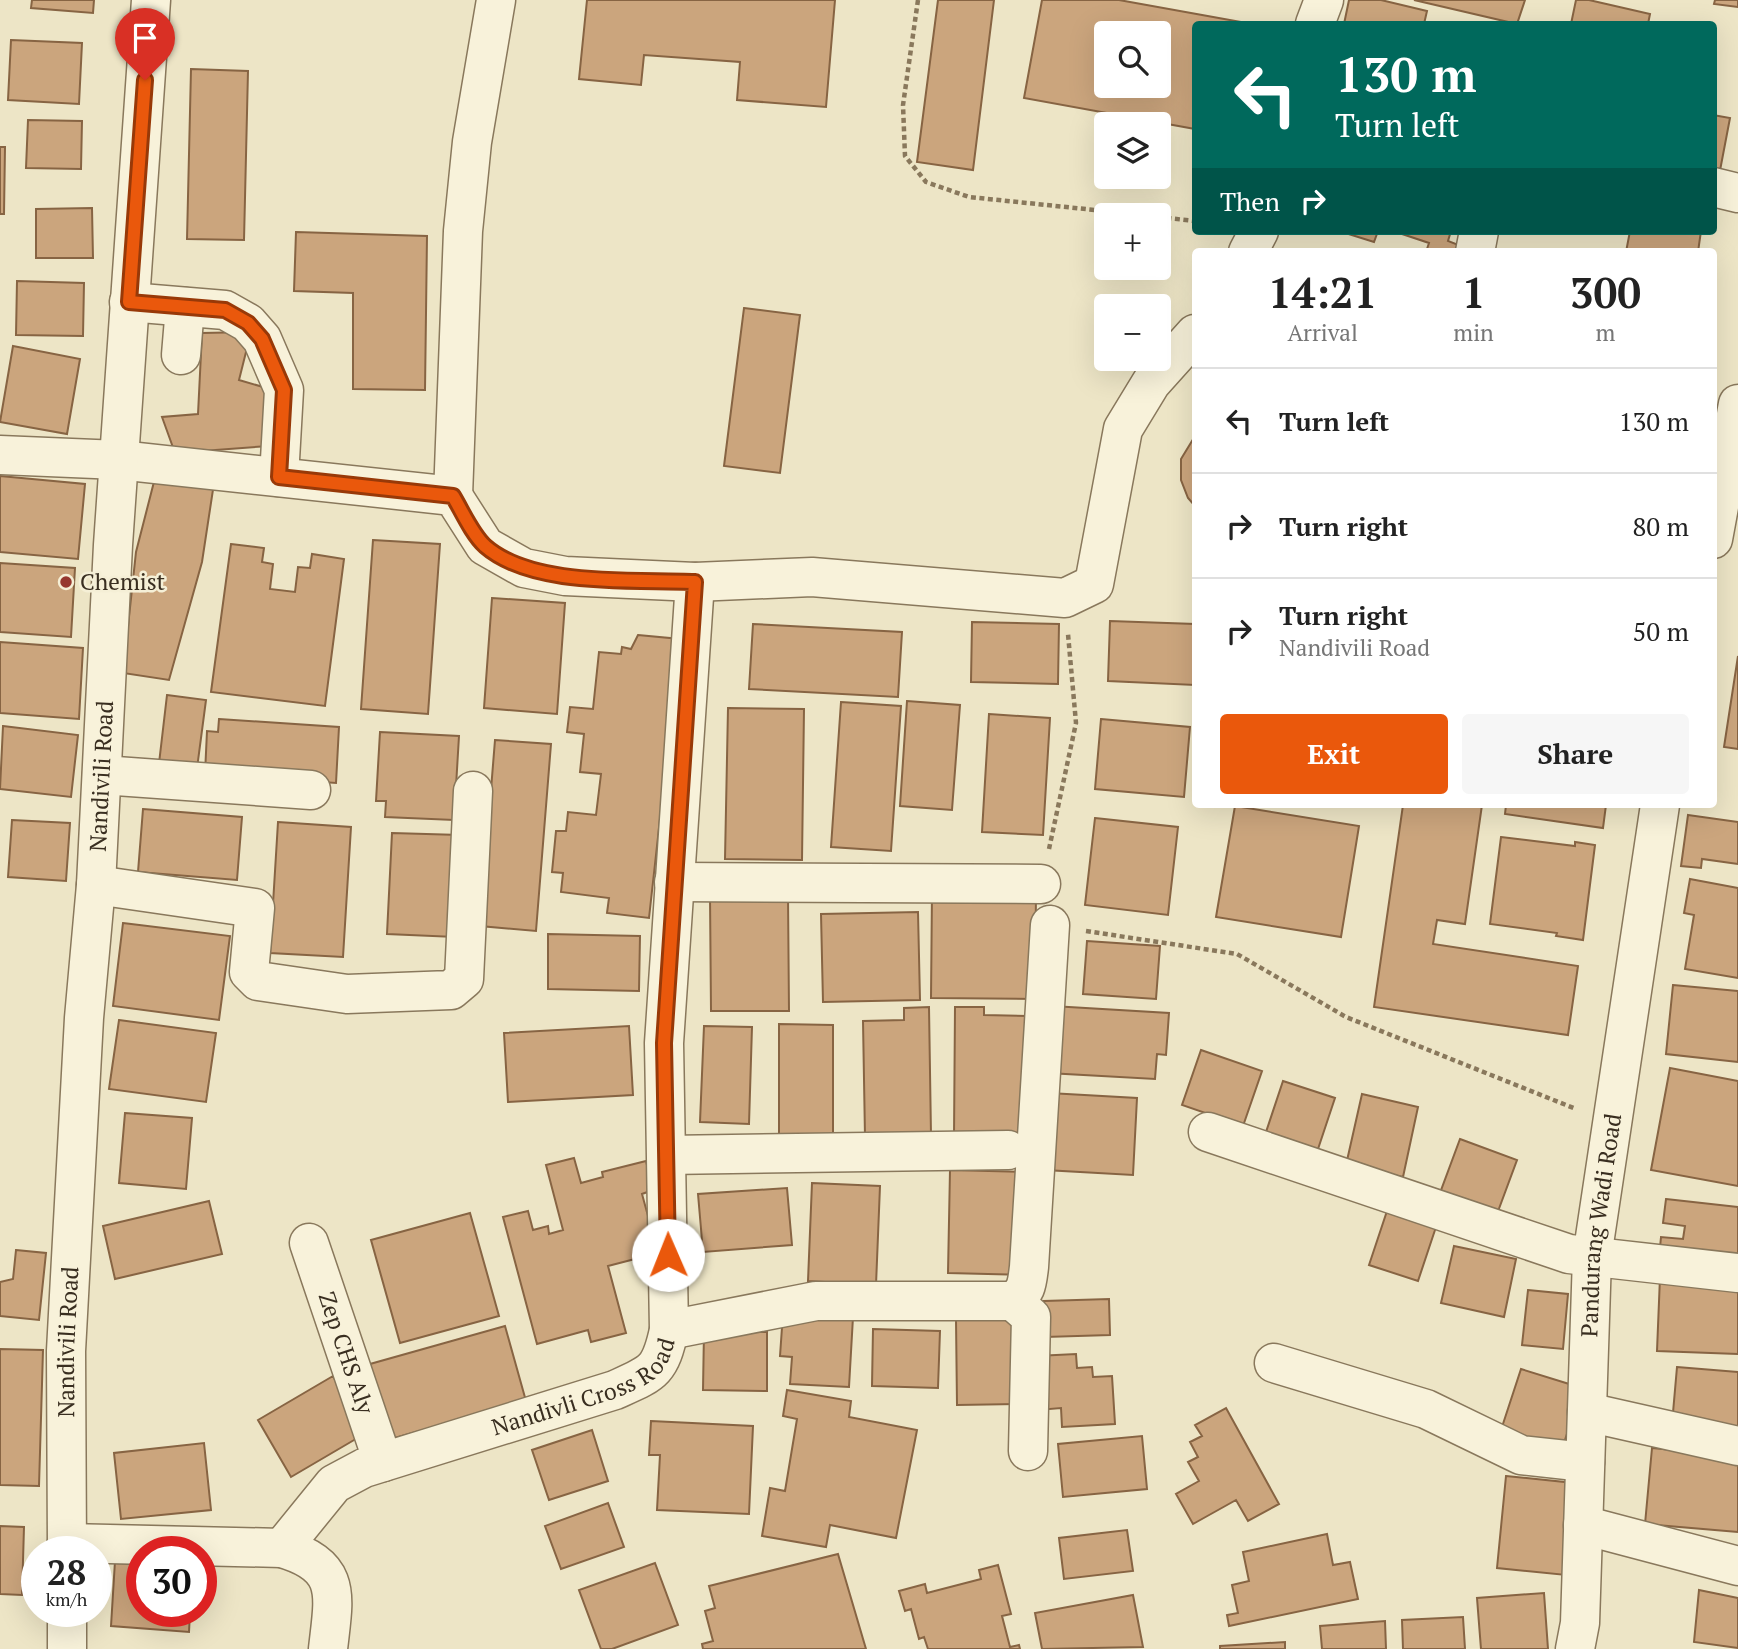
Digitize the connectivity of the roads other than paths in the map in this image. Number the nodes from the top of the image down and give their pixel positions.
1 (151, 0) edge
2 (496, 0) edge
3 (1324, 0) edge
4 (1316, 21) edge
5 (1717, 188) edge
6 (1738, 193) edge
7 (129, 302) junction
8 (185, 307) junction
9 (1192, 337) edge
10 (181, 355) dead end
11 (1738, 404) edge
12 (0, 455) edge
13 (119, 460) junction
14 (279, 477) junction
15 (453, 496) junction
16 (1717, 517) edge
17 (695, 582) junction
18 (102, 775) junction
19 (311, 790) dead end
20 (473, 791) dead end
21 (1660, 808) edge
22 (674, 883) junction
23 (96, 884) junction
24 (1041, 884) road end
25 (1050, 925) road end
26 (1208, 1132) dead end
27 (1009, 1150) dead end
28 (667, 1155) junction
29 (309, 1243) dead end
30 (1592, 1257) junction
31 (1738, 1273) edge
32 (1013, 1301) junction
33 (669, 1330) junction
34 (1274, 1363) dead end
35 (1587, 1412) junction
36 (1738, 1446) edge
37 (1028, 1451) dead end
38 (383, 1462) junction
39 (1586, 1462) junction
40 (1583, 1525) junction
41 (67, 1536) edge
42 (112, 1548) edge
43 (282, 1548) junction
44 (1738, 1566) edge
45 (67, 1627) edge
46 (67, 1649) edge
47 (328, 1649) edge
48 (1575, 1649) edge

1 - 7 street, Nandivili Road
2 - 15 street
3 - 4 street
5 - 6 street
7 - 8 street
7 - 13 street, Nandivili Road
8 - 10 street
8 - 14 street
9 - 17 street
11 - 16 street
12 - 13 street
13 - 14 street
13 - 18 street, Nandivili Road
14 - 15 street
15 - 17 street
17 - 22 street, Nandivli Cross Road
18 - 19 street
18 - 23 street, Nandivili Road
20 - 23 street
21 - 30 street, Pandurang Wadi Road
22 - 24 street
22 - 28 street, Nandivli Cross Road
23 - 41 street, Nandivili Road
25 - 32 street
26 - 30 street
27 - 28 street
28 - 33 street, Nandivli Cross Road
29 - 38 street, Zep CHS Aly
30 - 31 street
30 - 35 street, Pandurang Wadi Road
32 - 33 street
32 - 37 street
33 - 38 street, Nandivli Cross Road
34 - 39 street
35 - 36 street
35 - 39 street, Pandurang Wadi Road
38 - 43 street, Nandivli Cross Road
39 - 40 street, Pandurang Wadi Road
40 - 44 street
40 - 48 street, Pandurang Wadi Road
42 - 43 street
43 - 47 street
45 - 46 street

